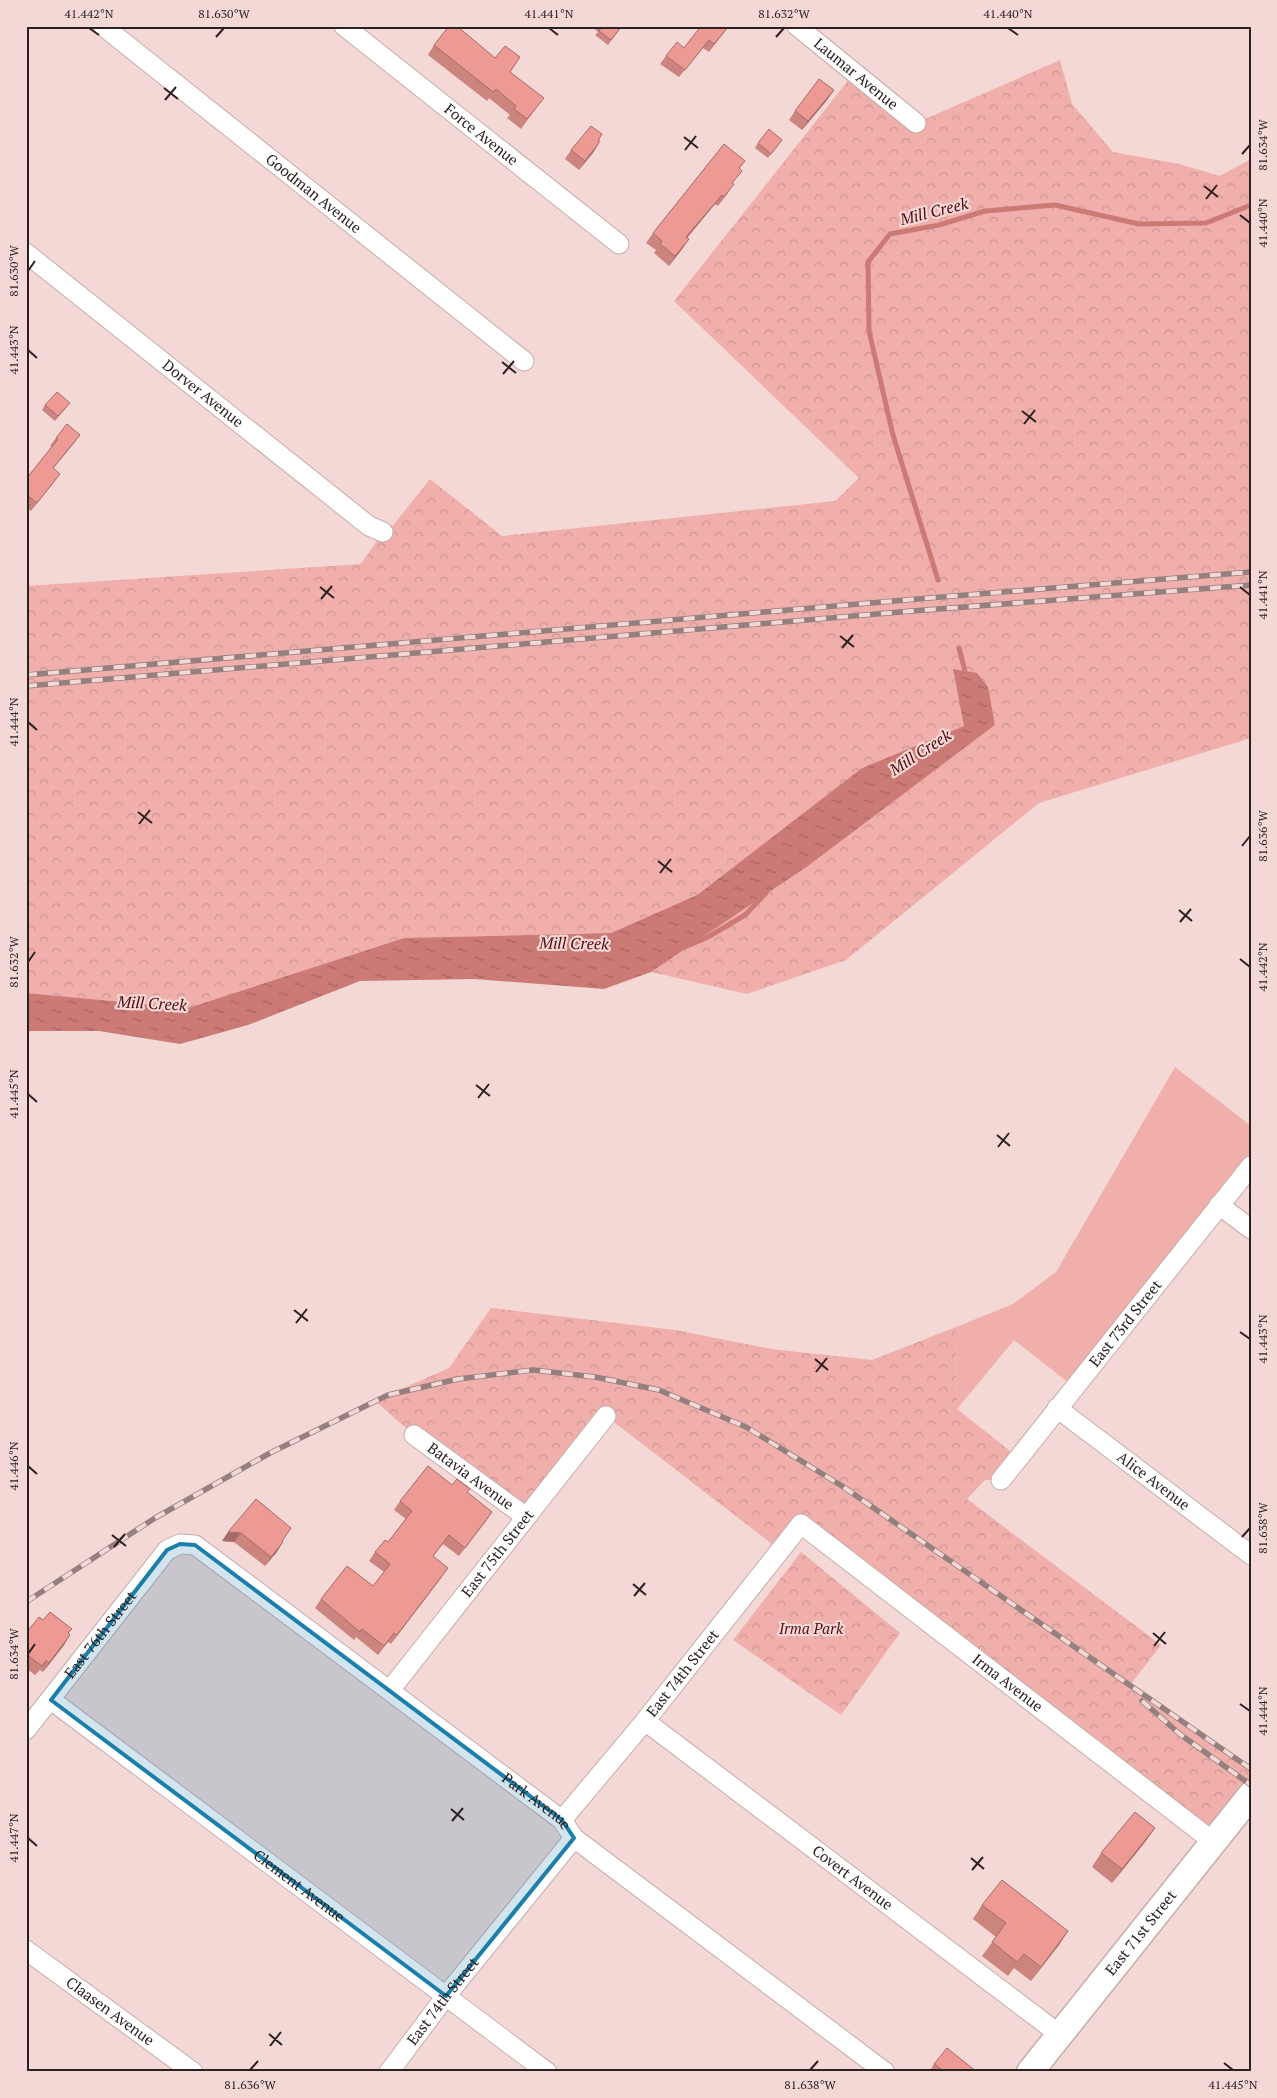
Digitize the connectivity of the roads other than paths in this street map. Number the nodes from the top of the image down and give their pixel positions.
1 (103, 26) edge
2 (344, 26) edge
3 (796, 26) edge
4 (916, 124) dead end
5 (619, 244) dead end
6 (26, 253) edge
7 (524, 361) dead end
8 (383, 532) dead end
9 (1251, 1166) edge
10 (1219, 1205) junction
11 (1251, 1229) edge
12 (1057, 1408) junction
13 (606, 1416) dead end
14 (414, 1435) dead end
15 (1001, 1480) dead end
16 (526, 1517) junction
17 (801, 1524) joint
18 (180, 1544) joint
19 (1251, 1555) edge
20 (390, 1690) junction
21 (51, 1700) junction
22 (645, 1721) junction
23 (26, 1730) edge
24 (1251, 1795) edge
25 (562, 1820) junction
26 (574, 1838) junction
27 (1215, 1842) junction
28 (26, 1950) edge
29 (446, 1996) junction
30 (1059, 2034) junction
31 (193, 2072) edge
32 (389, 2072) edge
33 (547, 2072) edge
34 (886, 2072) edge
35 (1030, 2072) edge

1 - 7 street, Goodman Avenue
2 - 5 street, Force Avenue
3 - 4 street, Laumar Avenue
6 - 8 street, Dorver Avenue
9 - 10 street, East 73rd Street
10 - 11 street
10 - 12 street, East 73rd Street
12 - 15 street, East 73rd Street
12 - 19 street, Alice Avenue
13 - 16 street, East 75th Street
14 - 16 street, Batavia Avenue
16 - 20 street, East 75th Street
17 - 22 street, East 74th Street
17 - 27 street, Irma Avenue
18 - 20 street, Park Avenue
18 - 21 street, East 76th Street
20 - 25 street, Park Avenue
21 - 23 street, East 76th Street
21 - 29 street, Clement Avenue
22 - 25 street, East 74th Street
22 - 30 street, Covert Avenue
24 - 27 main road, East 71st Street
25 - 26 street, Park Avenue
26 - 29 street, East 74th Street
26 - 34 street, Park Avenue
27 - 30 main road, East 71st Street
28 - 31 street, Claasen Avenue
29 - 32 street, East 74th Street
29 - 33 street, Clement Avenue
30 - 35 main road, East 71st Street

